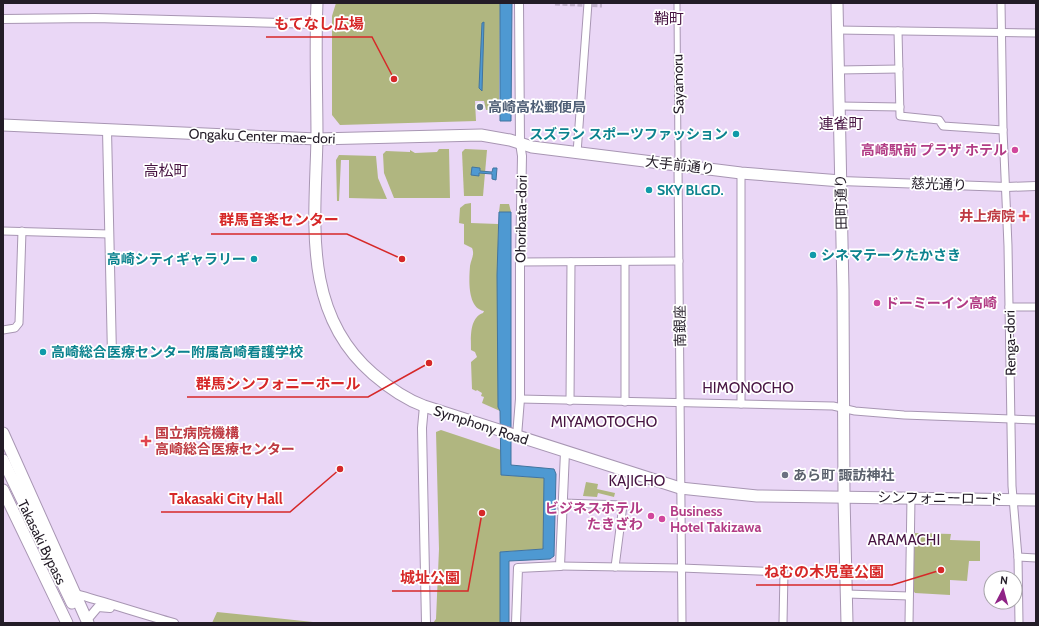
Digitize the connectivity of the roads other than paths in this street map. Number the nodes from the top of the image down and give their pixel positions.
1 (317, 3) edge
2 (519, 3) edge
3 (588, 3) edge
4 (677, 3) edge
5 (837, 3) edge
6 (1001, 3) edge
7 (3, 19) edge
8 (316, 24) junction
9 (837, 30) junction
10 (898, 30) junction
11 (1001, 32) junction
12 (1036, 33) edge
13 (899, 69) junction
14 (838, 70) junction
15 (840, 106) junction
16 (900, 107) junction
17 (3, 125) edge
18 (107, 130) junction
19 (1003, 130) junction
20 (316, 139) junction
21 (520, 143) junction
22 (578, 152) junction
23 (678, 165) junction
24 (740, 173) junction
25 (841, 180) junction
26 (1036, 186) edge
27 (1007, 187) junction
28 (3, 231) edge
29 (22, 231) junction
30 (110, 234) junction
31 (679, 261) junction
32 (520, 262) junction
33 (570, 262) junction
34 (625, 262) junction
35 (1010, 307) junction
36 (1036, 307) edge
37 (3, 330) edge
38 (112, 355) dead end
39 (520, 399) junction
40 (570, 401) junction
41 (625, 402) junction
42 (680, 404) junction
43 (741, 404) junction
44 (424, 406) junction
45 (844, 409) junction
46 (1011, 420) junction
47 (1036, 420) edge
48 (3, 433) edge
49 (517, 436) junction
50 (565, 452) junction
51 (3, 460) edge
52 (680, 488) junction
53 (3, 490) edge
54 (844, 497) junction
55 (911, 498) junction
56 (1014, 499) junction
57 (1036, 500) edge
58 (563, 503) junction
59 (1018, 557) junction
60 (1036, 558) edge
61 (560, 566) junction
62 (615, 567) junction
63 (681, 568) junction
64 (76, 594) junction
65 (847, 594) junction
66 (909, 596) junction
67 (132, 611) junction
68 (86, 622) edge
69 (67, 623) edge
70 (174, 623) edge
71 (426, 623) edge
72 (516, 623) edge
73 (682, 623) edge
74 (783, 623) edge
75 (847, 623) edge
76 (909, 623) edge
77 (1019, 623) edge

1 - 8 main road, Symphony Road
2 - 21 street, Ohoribata-dori
3 - 22 street
4 - 23 street, Sayamoru
5 - 9 main road, 田町通り
6 - 11 street, Renga-dori
7 - 8 street
8 - 20 main road, Symphony Road
9 - 10 street
9 - 14 main road, 田町通り
10 - 11 street
10 - 13 street
11 - 12 street
11 - 19 street, Renga-dori
13 - 14 street
13 - 16 street
14 - 15 main road, 田町通り
15 - 16 street
15 - 25 main road, 田町通り
16 - 19 street
17 - 18 main road, Ongaku Center mae-dori
18 - 20 main road, Ongaku Center mae-dori
18 - 30 street
19 - 27 street, Renga-dori
20 - 21 main road, Ongaku Center mae-dori
20 - 44 main road, Symphony Road
21 - 22 main road, 大手前通り
21 - 32 street, Ohoribata-dori
22 - 23 main road, 大手前通り
23 - 24 main road, 大手前通り
23 - 31 street, 南銀座
24 - 25 main road, 大手前通り
24 - 43 street
25 - 27 street, 慈光通り
25 - 45 main road, 田町通り
26 - 27 street, 慈光通り
27 - 35 street, Renga-dori
28 - 29 street
29 - 30 street
29 - 37 street
30 - 38 street
31 - 34 street
31 - 42 street, 南銀座
32 - 33 street
32 - 39 street, Ohoribata-dori
33 - 34 street
33 - 40 street
34 - 41 street
35 - 36 street
35 - 46 street, Renga-dori
39 - 40 street
39 - 49 street, Ohoribata-dori
40 - 41 street
41 - 42 street
42 - 43 street
42 - 52 street, 南銀座
43 - 45 street
44 - 49 main road, Symphony Road
44 - 71 street
45 - 46 street
45 - 54 main road, 田町通り
46 - 47 street
46 - 56 street, Renga-dori
48 - 64 main road
49 - 50 main road, Symphony Road
50 - 52 main road, Symphony Road
50 - 58 street
51 - 68 main road, Takasaki Bypass
52 - 54 main road, Symphony Road
52 - 63 street, 南銀座
53 - 69 main road, Takasaki Bypass
54 - 55 main road, シンフォニーロード
54 - 65 main road, 田町通り
55 - 56 main road, シンフォニーロード
55 - 66 street
56 - 57 main road, シンフォニーロード
56 - 59 street, Renga-dori
58 - 61 street
58 - 62 street
59 - 60 street
59 - 77 street, Renga-dori
61 - 62 street
61 - 72 street
62 - 63 street
63 - 73 street, 南銀座
63 - 74 street
64 - 67 street
64 - 68 main road
65 - 66 street
65 - 75 main road, 田町通り
66 - 76 street
67 - 68 street
67 - 70 street

